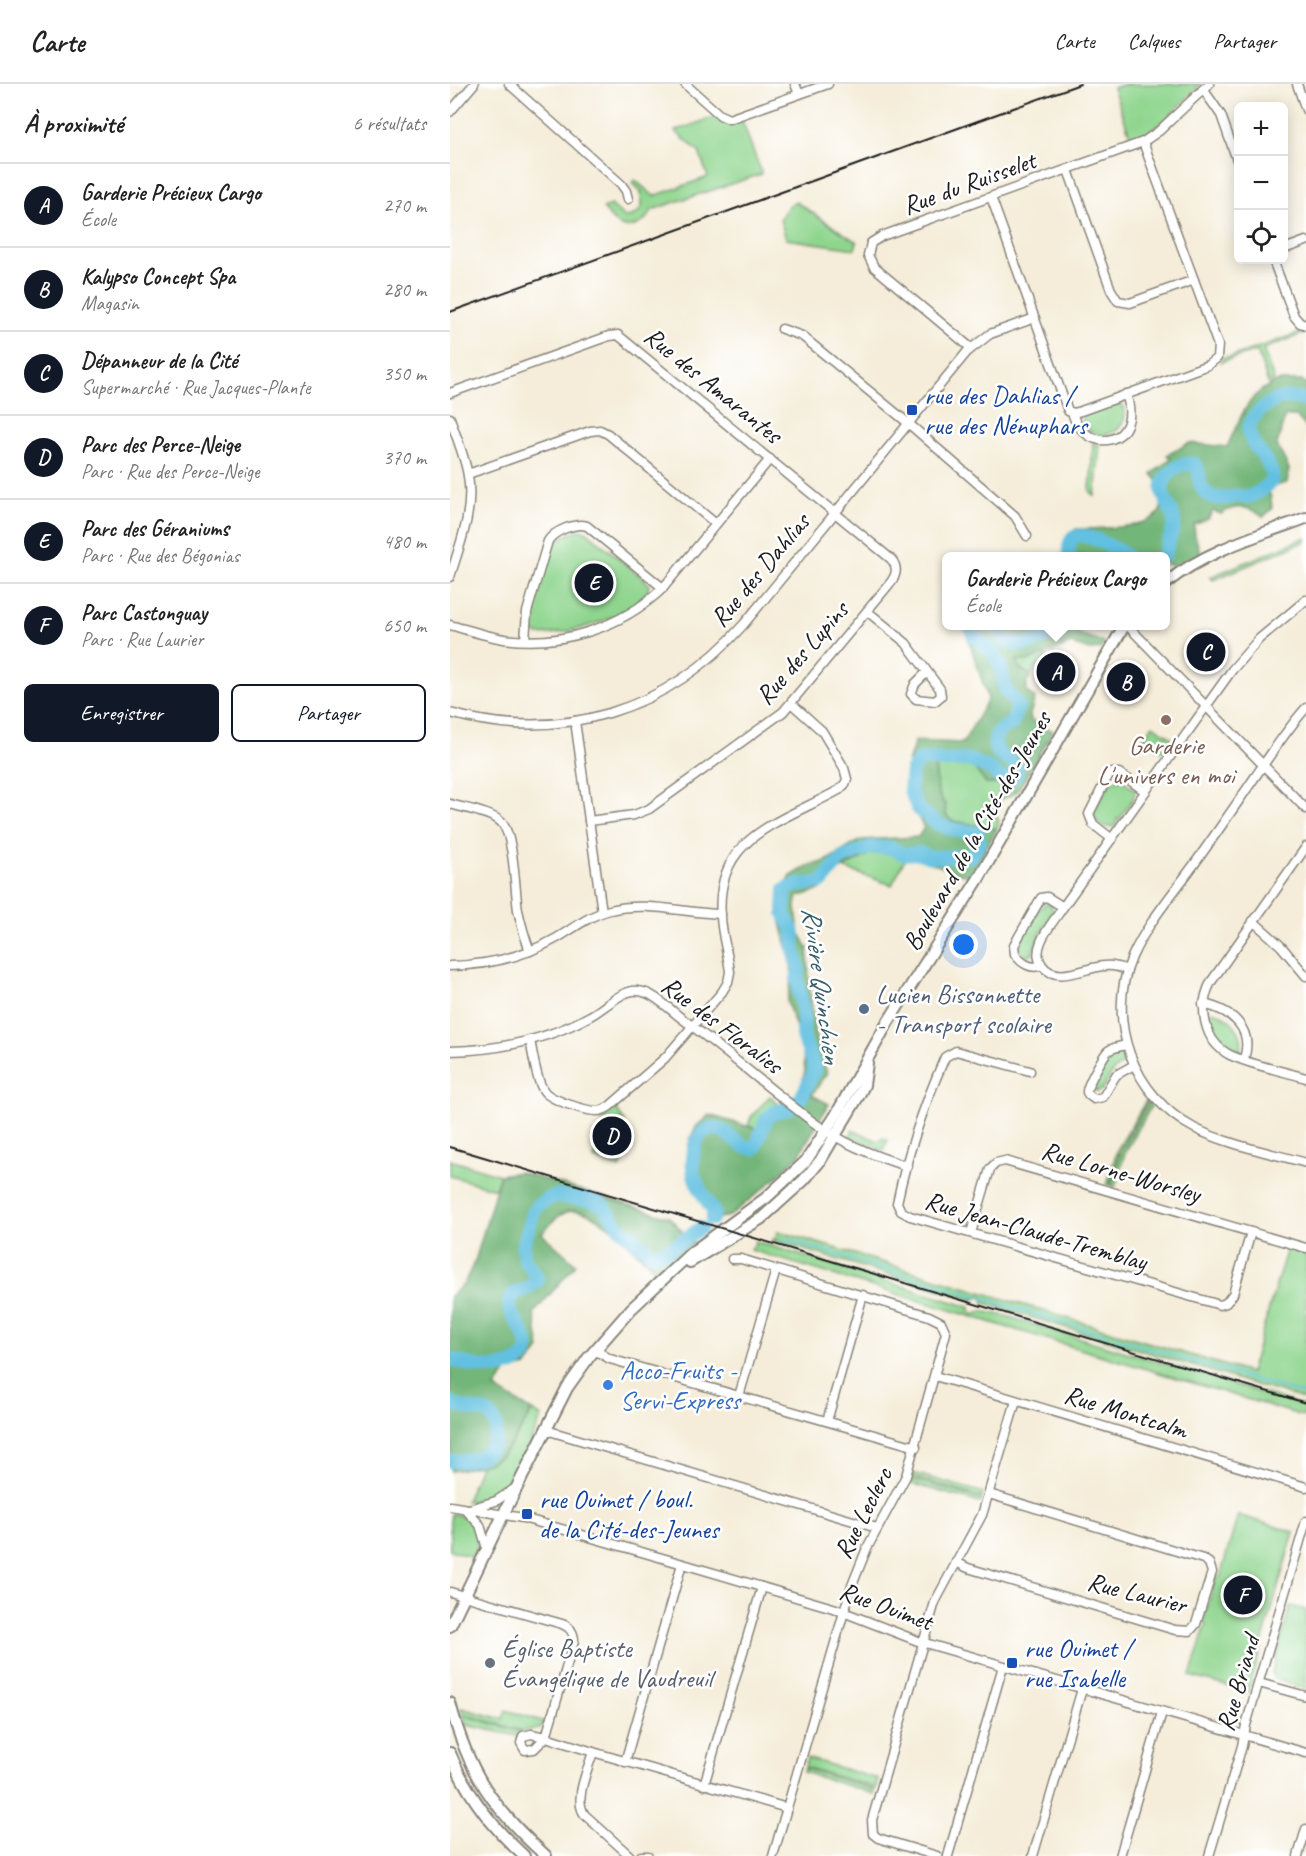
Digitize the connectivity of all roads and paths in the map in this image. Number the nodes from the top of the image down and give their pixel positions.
1 (474, 84) edge
2 (509, 84) edge
3 (685, 84) edge
4 (795, 84) edge
5 (828, 84) edge
6 (1297, 84) edge
7 (1206, 87) edge
8 (799, 94) junction
9 (1306, 110) edge
10 (450, 112) edge
11 (1143, 142) junction
12 (1236, 156) edge
13 (1068, 170) junction
14 (991, 197) junction
15 (628, 199) dead end
16 (1306, 241) edge
17 (1288, 248) edge
18 (1275, 264) edge
19 (1194, 280) junction
20 (1035, 318) junction
21 (1306, 325) edge
22 (782, 329) dead end
23 (971, 348) junction
24 (450, 393) edge
25 (1126, 394) junction
26 (1072, 413) junction
27 (450, 418) edge
28 (908, 423) junction
29 (770, 459) junction
30 (468, 474) junction
31 (835, 512) junction
32 (1306, 518) edge
33 (716, 524) junction
34 (1027, 536) dead end
35 (450, 577) edge
36 (1170, 580) edge
37 (663, 588) junction
38 (1306, 600) edge
39 (867, 611) junction
40 (450, 625) edge
41 (1122, 630) edge
42 (1132, 630) edge
43 (525, 640) junction
44 (927, 672) dead end
45 (791, 703) junction
46 (1206, 706) junction
47 (1306, 708) edge
48 (450, 714) edge
49 (575, 721) junction
50 (1263, 764) junction
51 (1145, 791) junction
52 (450, 804) edge
53 (1306, 809) edge
54 (589, 820) junction
55 (1112, 839) junction
56 (1306, 847) edge
57 (1064, 908) junction
58 (602, 912) junction
59 (721, 914) junction
60 (1253, 921) junction
61 (530, 951) junction
62 (1042, 965) junction
63 (450, 966) edge
64 (1127, 970) junction
65 (1306, 976) edge
66 (1203, 1004) junction
67 (693, 1027) junction
68 (530, 1040) junction
69 (1126, 1045) junction
70 (450, 1051) edge
71 (1244, 1059) junction
72 (1134, 1065) junction
73 (1030, 1071) dead end
74 (1306, 1078) edge
75 (831, 1133) junction
76 (1306, 1163) edge
77 (907, 1166) junction
78 (1251, 1232) junction
79 (971, 1233) junction
80 (1306, 1248) edge
81 (732, 1259) dead end
82 (776, 1270) junction
83 (863, 1295) junction
84 (595, 1350) junction
85 (935, 1376) junction
86 (739, 1396) junction
87 (1016, 1401) junction
88 (827, 1421) junction
89 (546, 1430) junction
90 (916, 1447) junction
91 (517, 1487) junction
92 (1306, 1487) edge
93 (989, 1494) junction
94 (450, 1506) edge
95 (466, 1510) junction
96 (502, 1516) junction
97 (1306, 1521) edge
98 (877, 1528) junction
99 (487, 1549) junction
100 (956, 1562) junction
101 (682, 1564) junction
102 (762, 1587) junction
103 (450, 1593) edge
104 (464, 1596) junction
105 (844, 1612) junction
106 (450, 1626) edge
107 (924, 1643) junction
108 (1003, 1666) junction
109 (1259, 1683) junction
110 (1082, 1689) junction
111 (1306, 1696) edge
112 (450, 1703) edge
113 (1162, 1712) junction
114 (453, 1729) edge
115 (1244, 1735) junction
116 (593, 1752) junction
117 (450, 1753) edge
118 (1306, 1753) edge
119 (625, 1762) junction
120 (704, 1785) junction
121 (787, 1809) junction
122 (1306, 1829) edge
123 (524, 1856) edge
124 (546, 1856) edge
125 (630, 1856) edge
126 (641, 1856) edge
127 (648, 1856) edge
128 (773, 1856) edge
129 (937, 1856) edge
130 (948, 1856) edge
131 (1033, 1856) edge
132 (1120, 1856) edge
133 (1209, 1856) edge
134 (1298, 1856) edge

1 - 10 street
2 - 15 street
3 - 8 street
4 - 8 street
5 - 8 street
6 - 9 street
7 - 11 street, Rue du Ruisselet
7 - 12 street
11 - 13 street, Rue du Ruisselet
11 - 19 street
13 - 14 street, Rue du Ruisselet
13 - 19 street
14 - 20 street
14 - 23 street, Rue du Ruisselet
16 - 17 street
18 - 21 street
19 - 25 street
20 - 23 street, Rue des Dahlias
20 - 26 street
22 - 28 street
23 - 28 street, Rue des Dahlias
24 - 29 street, Rue des Amarantes
25 - 26 street
25 - 26 street
27 - 30 street
28 - 31 street, Rue des Dahlias
28 - 34 street
29 - 31 street, Rue des Amarantes
29 - 33 street
30 - 33 street
30 - 35 street
31 - 39 street, Rue des Lupins
31 - 49 street, Rue des Dahlias
32 - 36 main road
33 - 37 street
37 - 43 street
37 - 43 street
38 - 46 street
39 - 44 street
39 - 45 street, Rue des Lupins
40 - 43 street
41 - 75 main road, Boulevard de la Cité-des-Jeunes
42 - 46 street
45 - 54 street, Rue des Lupins
45 - 59 street
46 - 50 street
46 - 51 street
47 - 50 street
48 - 49 street, Rue des Dahlias
49 - 54 street
50 - 53 street
50 - 64 street
51 - 55 street
51 - 55 street
52 - 61 street
54 - 58 street
55 - 57 street
56 - 60 street
57 - 62 street
57 - 62 street
58 - 59 street
58 - 61 street
59 - 67 street
60 - 65 street
60 - 66 street
61 - 63 street
62 - 64 street
64 - 69 street
66 - 71 street
66 - 71 street
67 - 68 street, Rue des Floralies
67 - 68 street
67 - 75 street, Rue des Floralies
68 - 70 street, Rue des Floralies
69 - 72 street
69 - 72 street
71 - 74 street
72 - 76 street
73 - 77 street, Rue Jean-Claude-Tremblay
75 - 77 street, Rue des Floralies
75 - 84 main road, Boulevard de la Cité-des-Jeunes
77 - 79 street, Rue Jean-Claude-Tremblay
78 - 79 street, Rue Lorne-Worsley
78 - 79 street, Rue Jean-Claude-Tremblay
78 - 80 street, Rue Lorne-Worsley
81 - 82 street
82 - 83 street
82 - 86 street
83 - 85 street, Rue Leclerc
83 - 88 street
84 - 86 street
84 - 89 main road, Boulevard de la Cité-des-Jeunes
85 - 87 street, Rue Montcalm
85 - 90 street, Rue Leclerc
86 - 88 street
87 - 92 street, Rue Montcalm
87 - 93 street
88 - 90 street
89 - 91 main road, Boulevard de la Cité-des-Jeunes
89 - 98 street
90 - 98 street, Rue Leclerc
91 - 95 street
91 - 96 main road, Boulevard de la Cité-des-Jeunes
93 - 100 street
93 - 100 street, Rue Laurier
94 - 95 street, Rue Ouimet
95 - 96 street, Rue Ouimet
95 - 99 street
96 - 99 main road, Boulevard de la Cité-des-Jeunes
96 - 101 street, Rue Ouimet
97 - 109 street, Rue Briand
98 - 105 street, Rue Leclerc
99 - 104 main road, Boulevard de la Cité-des-Jeunes
100 - 107 street
101 - 102 street, Rue Ouimet
101 - 119 street
102 - 105 street, Rue Ouimet
102 - 120 street
103 - 104 street
104 - 106 main road, Boulevard de la Cité-des-Jeunes
104 - 116 street
105 - 107 street, Rue Ouimet
105 - 121 street, Rue Leclerc
107 - 108 street, Rue Ouimet
107 - 129 street
108 - 110 street, Rue Ouimet
108 - 130 street
109 - 111 street
109 - 115 street, Rue Briand
110 - 113 street, Rue Ouimet
110 - 131 street
112 - 114 main road
113 - 115 street, Rue Ouimet
113 - 132 street
114 - 124 main road
115 - 118 street, Rue Ouimet
115 - 133 street, Rue Briand
116 - 119 street
116 - 125 street
117 - 123 main road
119 - 120 street
120 - 121 street
121 - 128 street, Rue Leclerc
122 - 134 street
126 - 127 street

